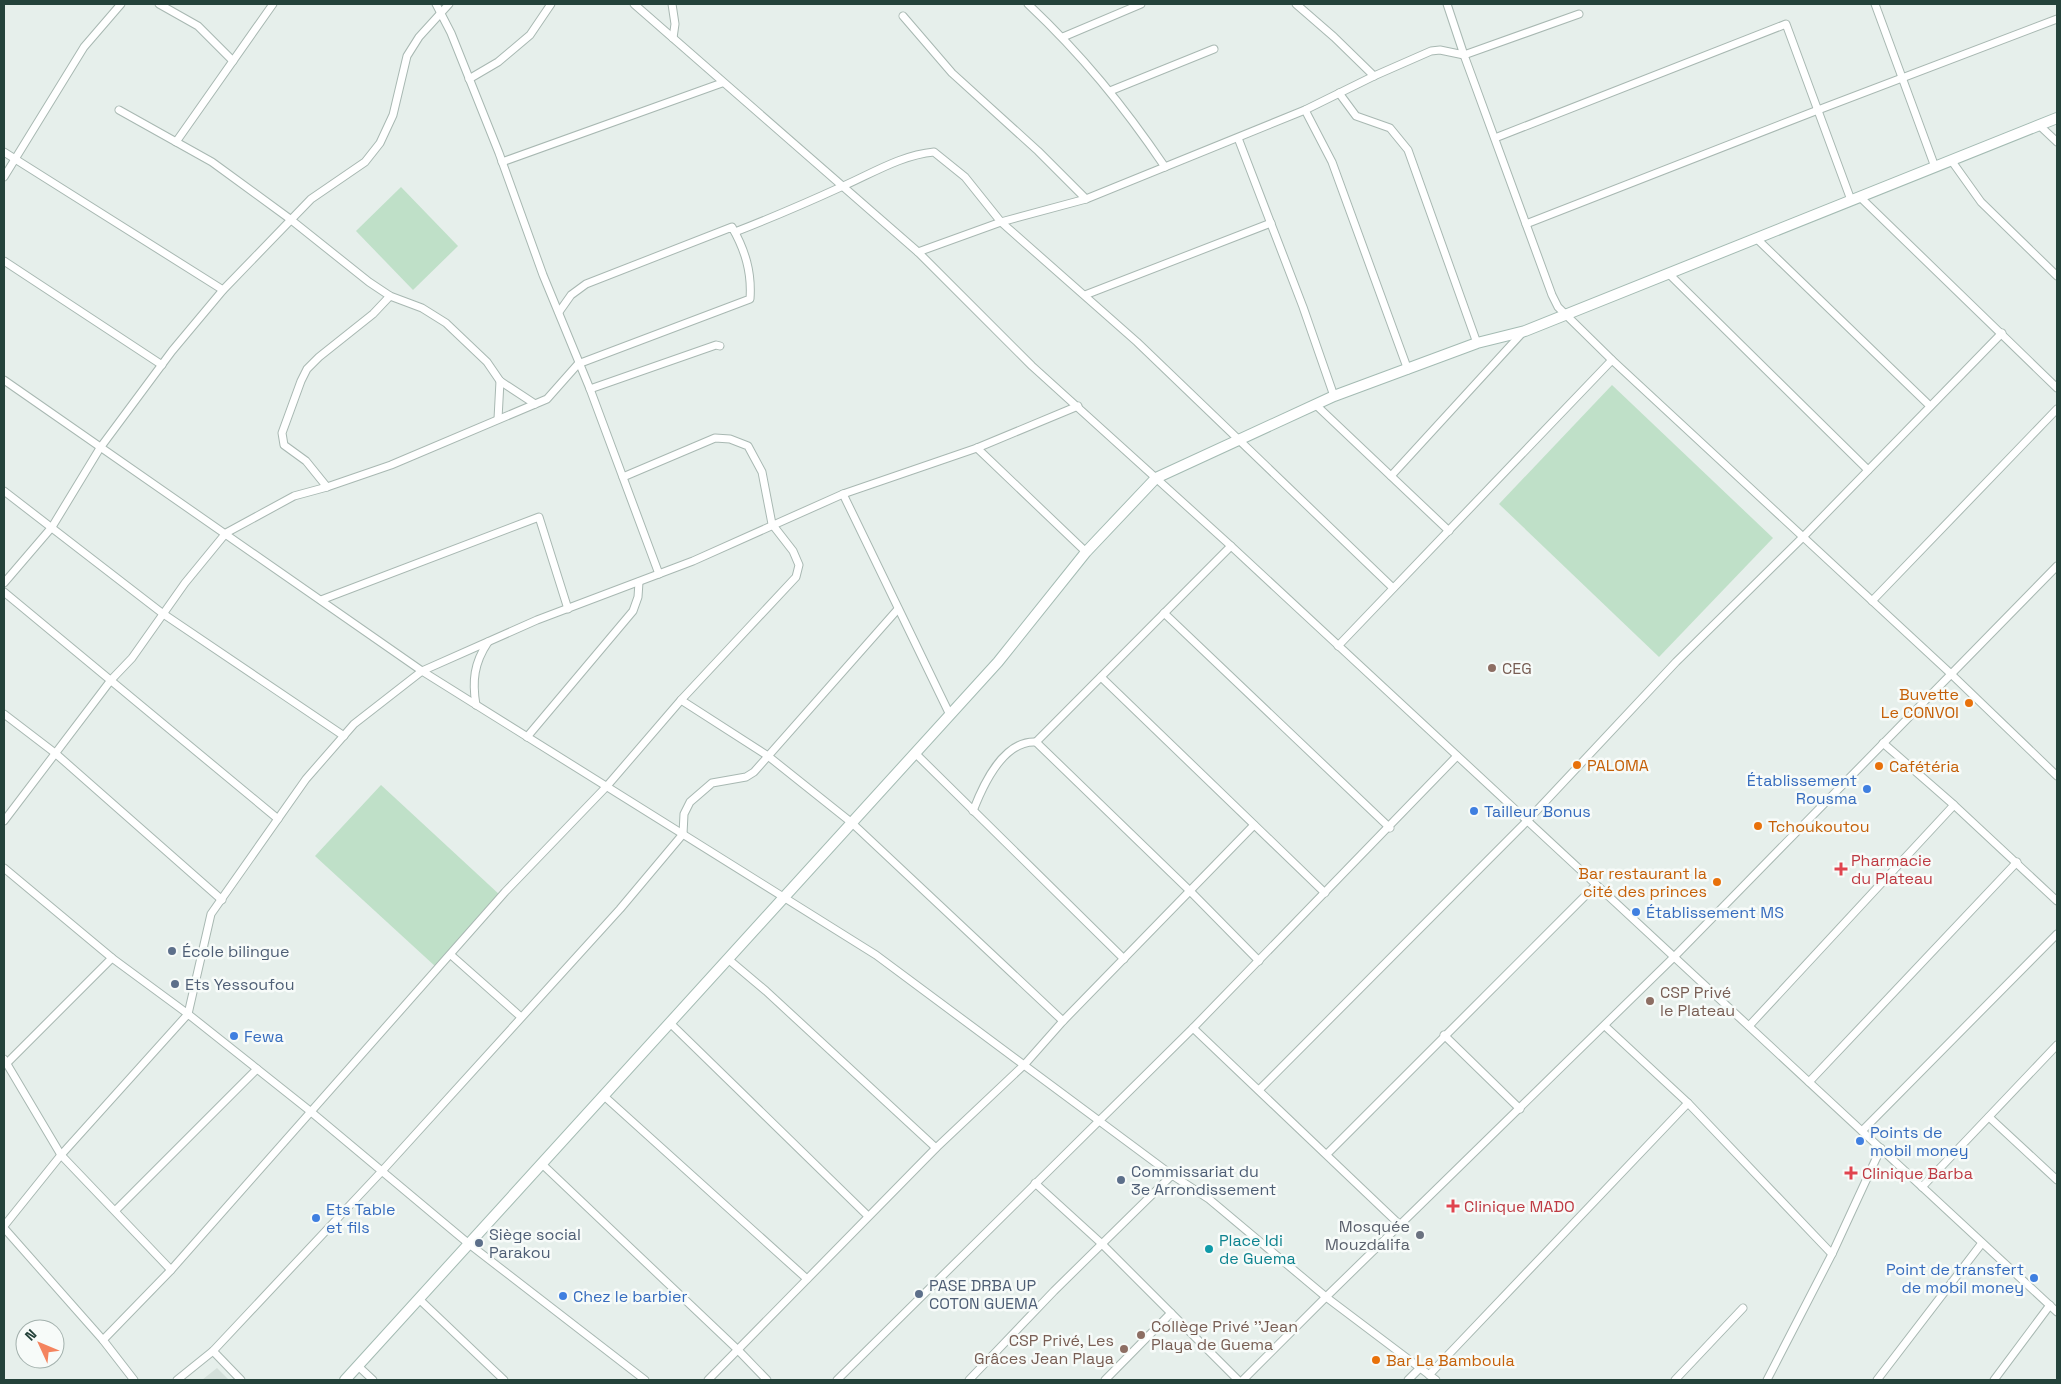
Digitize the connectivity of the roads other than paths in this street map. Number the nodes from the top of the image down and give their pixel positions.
1 (121, 4) edge
2 (159, 4) edge
3 (273, 4) edge
4 (436, 4) edge
5 (449, 4) edge
6 (551, 4) edge
7 (634, 4) edge
8 (672, 4) edge
9 (1028, 4) edge
10 (1140, 4) edge
11 (1296, 4) edge
12 (1447, 4) edge
13 (1875, 4) edge
14 (441, 13) junction
15 (1579, 14) dead end
16 (903, 16) dead end
17 (2057, 19) edge
18 (1063, 37) junction
19 (673, 38) junction
20 (1214, 49) dead end
21 (1464, 55) junction
22 (233, 62) junction
23 (1374, 76) junction
24 (1902, 78) junction
25 (469, 79) junction
26 (722, 83) junction
27 (1110, 91) junction
28 (1339, 93) junction
29 (119, 110) dead end
30 (1305, 110) junction
31 (1818, 110) junction
32 (2057, 118) edge
33 (2039, 125) junction
34 (1238, 138) junction
35 (1495, 138) junction
36 (176, 142) junction
37 (2057, 142) edge
38 (4, 152) edge
39 (15, 159) junction
40 (1951, 160) junction
41 (502, 162) junction
42 (1935, 166) junction
43 (1165, 167) junction
44 (4, 177) edge
45 (844, 186) junction
46 (1856, 198) junction
47 (1086, 199) junction
48 (290, 219) junction
49 (1001, 222) junction
50 (1271, 223) junction
51 (1526, 224) junction
52 (735, 232) junction
53 (1756, 238) junction
54 (918, 252) junction
55 (4, 262) edge
56 (1668, 273) junction
57 (2057, 276) edge
58 (223, 290) junction
59 (1084, 295) junction
60 (390, 296) junction
61 (559, 312) junction
62 (1566, 314) junction
63 (1525, 331) junction
64 (2002, 333) junction
65 (1478, 343) junction
66 (720, 346) dead end
67 (1612, 360) junction
68 (162, 364) junction
69 (578, 364) junction
70 (1408, 370) junction
71 (4, 380) edge
72 (500, 381) junction
73 (2057, 388) edge
74 (590, 389) junction
75 (1334, 396) junction
76 (534, 404) junction
77 (1316, 405) junction
78 (1078, 406) junction
79 (1930, 406) junction
80 (2057, 409) edge
81 (498, 419) junction
82 (1238, 440) junction
83 (100, 448) junction
84 (977, 448) junction
85 (1868, 470) junction
86 (1391, 476) junction
87 (623, 477) junction
88 (1156, 478) junction
89 (327, 487) junction
90 (4, 491) edge
91 (843, 494) junction
92 (772, 524) junction
93 (52, 527) junction
94 (1449, 531) junction
95 (226, 533) junction
96 (1803, 537) junction
97 (1231, 546) junction
98 (1086, 552) junction
99 (2057, 566) edge
100 (659, 574) junction
101 (639, 582) junction
102 (4, 583) edge
103 (1393, 588) junction
104 (4, 592) edge
105 (321, 600) junction
106 (1872, 602) junction
107 (568, 609) junction
108 (898, 609) junction
109 (1164, 613) junction
110 (162, 614) junction
111 (488, 642) junction
112 (1338, 646) junction
113 (422, 671) junction
114 (1950, 673) junction
115 (1100, 677) junction
116 (111, 680) junction
117 (681, 700) junction
118 (476, 705) junction
119 (4, 714) edge
120 (950, 715) junction
121 (344, 736) junction
122 (527, 738) junction
123 (1036, 742) junction
124 (1883, 743) junction
125 (55, 753) junction
126 (915, 753) junction
127 (768, 756) junction
128 (1457, 756) junction
129 (2057, 776) edge
130 (607, 786) junction
131 (1954, 805) junction
132 (973, 811) junction
133 (278, 819) junction
134 (4, 821) edge
135 (1527, 821) junction
136 (852, 823) junction
137 (1254, 825) junction
138 (1390, 828) junction
139 (683, 834) junction
140 (2017, 862) junction
141 (4, 868) edge
142 (1596, 885) junction
143 (1190, 891) junction
144 (1325, 893) junction
145 (784, 897) junction
146 (222, 900) junction
147 (2057, 901) edge
148 (2057, 934) edge
149 (451, 955) junction
150 (1674, 957) junction
151 (112, 958) junction
152 (728, 959) junction
153 (1124, 959) junction
154 (1259, 961) junction
155 (188, 1014) junction
156 (521, 1017) junction
157 (1063, 1021) junction
158 (670, 1023) junction
159 (1605, 1026) junction
160 (1749, 1026) junction
161 (1193, 1028) junction
162 (1444, 1035) junction
163 (2057, 1045) edge
164 (2054, 1054) edge
165 (5, 1061) edge
166 (1025, 1064) junction
167 (257, 1069) junction
168 (1810, 1082) junction
169 (1259, 1090) junction
170 (604, 1096) junction
171 (1688, 1104) junction
172 (1520, 1109) junction
173 (310, 1110) junction
174 (1989, 1117) junction
175 (1099, 1120) junction
176 (1862, 1131) junction
177 (936, 1148) junction
178 (1880, 1148) junction
179 (1327, 1154) junction
180 (61, 1155) junction
181 (542, 1164) junction
182 (382, 1170) junction
183 (1172, 1175) junction
184 (2057, 1180) edge
185 (1034, 1183) junction
186 (1922, 1187) junction
187 (116, 1210) junction
188 (868, 1216) junction
189 (1400, 1225) junction
190 (4, 1227) edge
191 (1982, 1243) junction
192 (470, 1244) junction
193 (1102, 1244) junction
194 (1832, 1254) junction
195 (171, 1270) junction
196 (807, 1278) junction
197 (1326, 1297) junction
198 (419, 1299) junction
199 (2050, 1305) junction
200 (1743, 1308) dead end
201 (2057, 1312) edge
202 (1170, 1313) junction
203 (102, 1340) junction
204 (738, 1350) junction
205 (213, 1352) junction
206 (358, 1366) junction
207 (1420, 1368) junction
208 (1429, 1375) junction
209 (134, 1380) edge
210 (177, 1380) edge
211 (241, 1380) edge
212 (345, 1380) edge
213 (373, 1380) edge
214 (504, 1380) edge
215 (645, 1380) edge
216 (708, 1380) edge
217 (767, 1380) edge
218 (837, 1380) edge
219 (969, 1380) edge
220 (1105, 1380) edge
221 (1238, 1380) edge
222 (1244, 1380) edge
223 (1408, 1380) edge
224 (1436, 1380) edge
225 (1675, 1380) edge
226 (1767, 1380) edge
227 (1877, 1380) edge
228 (1994, 1380) edge

1 - 39 street
2 - 22 street
3 - 22 street
4 - 14 street
5 - 14 street
6 - 25 street
7 - 19 street
8 - 19 street
9 - 18 street
10 - 18 street
11 - 23 street
12 - 21 street
13 - 24 street
14 - 25 street
14 - 48 street
15 - 21 street
16 - 47 street
17 - 24 street
18 - 27 street
19 - 26 street
20 - 27 street
21 - 23 street
21 - 35 street
22 - 36 street
23 - 28 street
24 - 31 street
24 - 42 street
25 - 41 street
26 - 41 street
26 - 45 street
27 - 43 street
28 - 30 street
28 - 65 street
29 - 36 street
30 - 34 street
30 - 70 street
31 - 35 street
31 - 46 street
31 - 51 street
32 - 33 street
33 - 37 street
33 - 40 street
34 - 43 street
34 - 50 street
35 - 51 street
36 - 48 street
38 - 39 street
39 - 44 street
39 - 58 street
40 - 42 street
40 - 57 street
41 - 61 street
42 - 46 street
43 - 47 street
45 - 49 street
45 - 52 street
45 - 54 street
46 - 53 street
46 - 64 street
47 - 49 street
48 - 58 street
48 - 60 street
49 - 54 street
49 - 59 street
50 - 59 street
50 - 75 street
51 - 62 street
52 - 61 street
52 - 69 street
53 - 56 street
53 - 79 street
54 - 78 street
55 - 68 street
56 - 62 street
56 - 85 street
58 - 68 street
59 - 82 street
60 - 72 street
60 - 89 street
61 - 69 street
62 - 63 street
62 - 67 street
63 - 65 street
63 - 86 street
64 - 73 street
64 - 79 street
65 - 70 street
66 - 74 street
67 - 94 street
67 - 96 street
68 - 83 street
69 - 74 street
69 - 76 street
70 - 75 street
71 - 83 street
72 - 76 street
72 - 81 street
74 - 87 street
75 - 77 street
76 - 81 street
77 - 82 street
77 - 86 street
78 - 84 street
78 - 88 street
79 - 85 street
80 - 106 street
81 - 89 street
82 - 88 street
82 - 103 street
83 - 93 street
83 - 95 street
84 - 91 street
84 - 98 street
85 - 96 street
86 - 94 street
87 - 92 street
87 - 100 street
88 - 97 street
88 - 98 street
89 - 95 street
90 - 93 street
91 - 92 street
91 - 108 street
92 - 100 street
92 - 117 street
93 - 102 street
93 - 110 street
94 - 103 street
95 - 105 street
95 - 110 street
96 - 106 street
96 - 135 street
97 - 109 street
97 - 112 street
98 - 120 street
99 - 114 street
100 - 101 street
101 - 107 street
101 - 122 street
103 - 112 street
104 - 116 street
105 - 107 street
105 - 113 street
106 - 114 street
107 - 111 street
108 - 120 street
108 - 127 street
109 - 115 street
109 - 138 street
110 - 116 street
110 - 121 street
111 - 113 street
111 - 118 street
112 - 128 street
113 - 118 street
113 - 121 street
114 - 124 street
114 - 129 street
115 - 123 street
115 - 137 street
116 - 125 street
116 - 133 street
117 - 127 street
117 - 130 street
118 - 122 street
119 - 125 street
120 - 126 street
121 - 133 street
122 - 130 street
123 - 132 street
123 - 143 street
124 - 131 street
124 - 150 street
125 - 134 street
125 - 146 street
126 - 132 street
126 - 136 street
127 - 136 street
127 - 139 street
128 - 135 street
128 - 138 street
130 - 139 street
130 - 149 street
131 - 140 street
131 - 160 street
132 - 153 street
133 - 146 street
135 - 142 street
135 - 169 street
136 - 145 street
136 - 157 street
137 - 143 street
137 - 144 street
138 - 144 street
139 - 145 street
139 - 156 street
140 - 147 street
140 - 168 street
141 - 151 street
142 - 150 street
142 - 162 street
143 - 153 street
143 - 154 street
144 - 154 street
145 - 152 street
145 - 166 street
146 - 155 street
148 - 176 street
149 - 156 street
149 - 173 street
150 - 159 street
150 - 160 street
151 - 155 street
151 - 165 street
152 - 158 street
152 - 177 street
153 - 157 street
154 - 161 street
155 - 167 street
155 - 180 street
156 - 182 street
157 - 166 street
158 - 170 street
158 - 188 street
159 - 171 street
159 - 172 street
160 - 168 street
161 - 169 street
161 - 175 street
162 - 172 street
162 - 179 street
163 - 164 street
164 - 174 street
165 - 180 street
166 - 175 street
166 - 177 street
167 - 173 street
167 - 187 street
168 - 176 street
169 - 179 street
170 - 181 street
170 - 196 street
171 - 194 street
171 - 208 street
172 - 189 street
173 - 182 street
173 - 195 street
174 - 184 street
174 - 186 street
175 - 183 street
175 - 185 street
176 - 178 street
177 - 188 street
178 - 186 street
178 - 194 street
179 - 189 street
180 - 187 street
180 - 190 street
181 - 192 street
181 - 204 street
182 - 192 street
182 - 205 street
183 - 193 street
183 - 197 street
185 - 193 street
185 - 218 street
186 - 191 street
187 - 195 street
188 - 196 street
189 - 197 street
190 - 203 street
191 - 199 street
191 - 227 street
192 - 198 street
192 - 215 street
193 - 202 street
193 - 219 street
194 - 226 street
195 - 203 street
196 - 204 street
197 - 207 street
197 - 222 street
198 - 206 street
198 - 214 street
199 - 201 street
199 - 228 street
200 - 225 street
202 - 220 street
202 - 221 street
203 - 209 street
204 - 216 street
204 - 217 street
205 - 210 street
205 - 211 street
206 - 212 street
206 - 213 street
207 - 208 street
207 - 223 street
208 - 224 street

